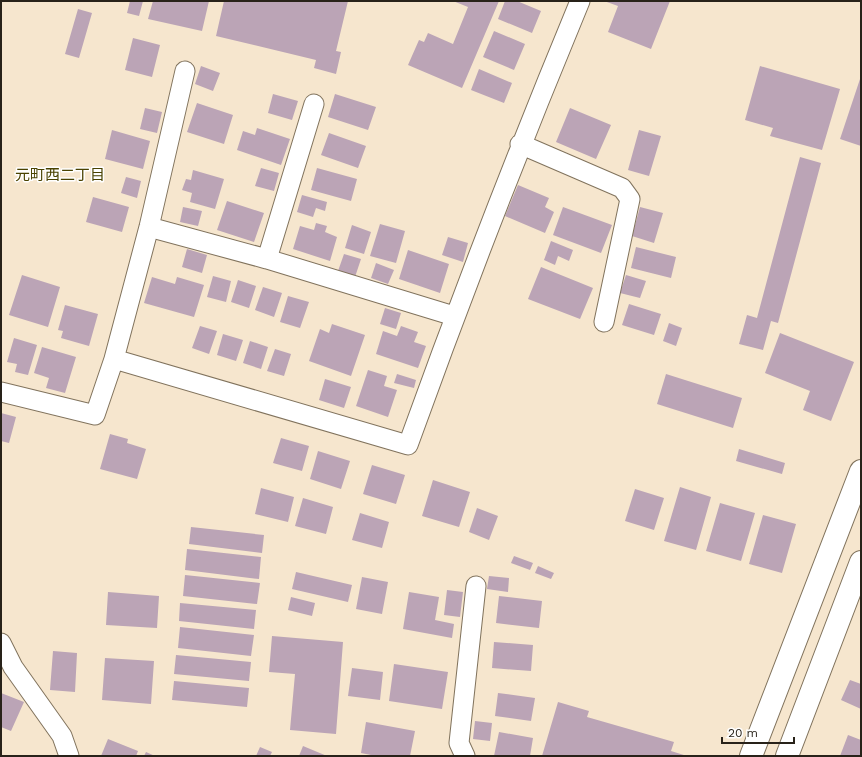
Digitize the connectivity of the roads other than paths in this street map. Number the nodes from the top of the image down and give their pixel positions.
1 (580, 1) edge
2 (185, 71) dead end
3 (314, 104) dead end
4 (520, 144) junction
5 (149, 227) junction
6 (267, 259) junction
7 (454, 316) junction
8 (604, 322) dead end
9 (114, 359) junction
10 (1, 392) edge
11 (861, 470) edge
12 (861, 562) edge
13 (476, 586) dead end
14 (1, 643) edge
15 (69, 756) edge
16 (465, 756) edge
17 (751, 756) edge
18 (787, 756) edge

1 - 4 street
2 - 5 street
3 - 6 street
4 - 7 street
4 - 8 street
5 - 6 street
5 - 9 street
6 - 7 street
7 - 9 street
9 - 10 street
11 - 17 street
12 - 18 street
13 - 16 street
14 - 15 street

